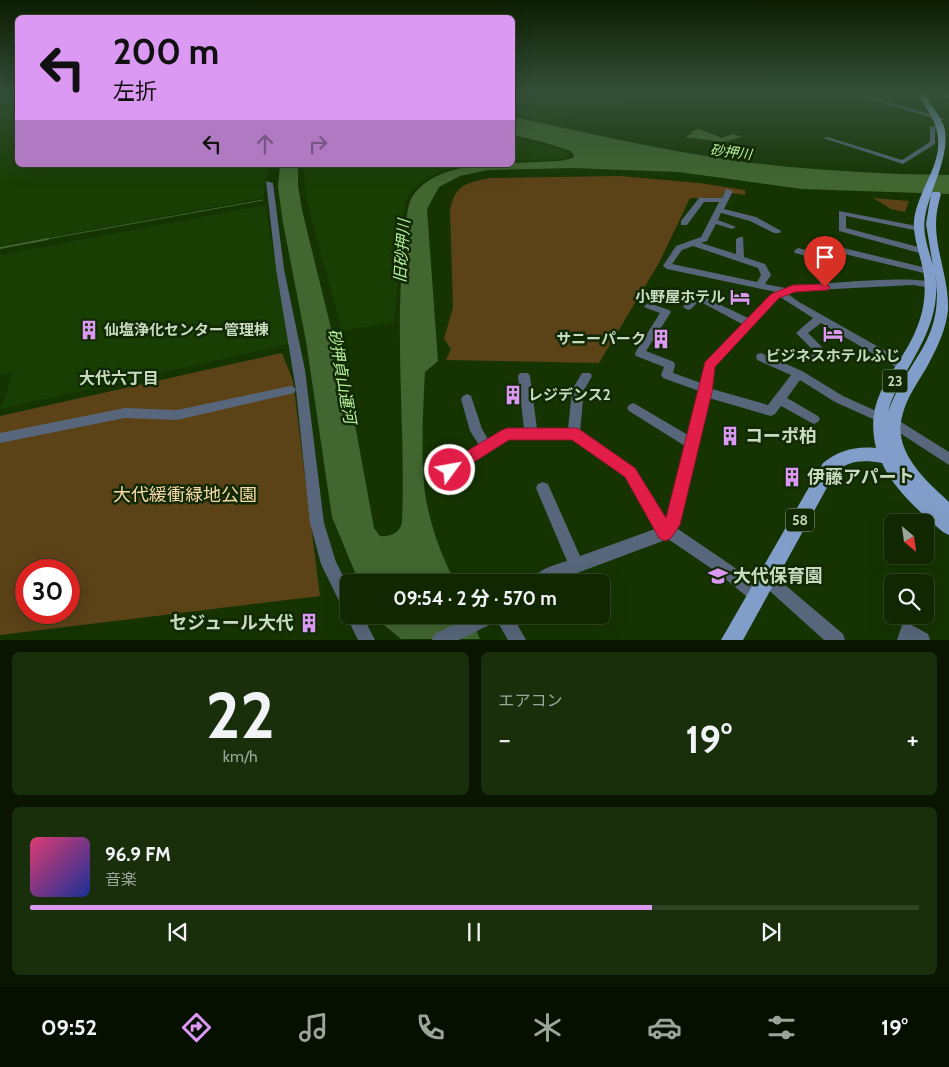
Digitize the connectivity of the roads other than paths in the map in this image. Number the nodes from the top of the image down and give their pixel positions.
1 (936, 123) edge
2 (936, 128) junction
3 (826, 138) dead end
4 (947, 159) edge
5 (268, 183) dead end
6 (729, 191) dead end
7 (931, 196) junction
8 (724, 200) junction
9 (719, 210) junction
10 (713, 221) junction
11 (684, 223) dead end
12 (732, 226) dead end
13 (919, 229) junction
14 (777, 231) dead end
15 (740, 239) dead end
16 (693, 243) junction
17 (839, 250) dead end
18 (798, 251) dead end
19 (923, 251) junction
20 (740, 259) junction
21 (933, 281) junction
22 (760, 286) junction
23 (825, 287) junction
24 (783, 292) junction
25 (649, 306) dead end
26 (688, 307) dead end
27 (820, 318) junction
28 (749, 323) junction
29 (816, 356) dead end
30 (761, 357) dead end
31 (903, 366) junction
32 (798, 374) junction
33 (524, 376) dead end
34 (586, 376) dead end
35 (290, 390) dead end
36 (705, 391) junction
37 (466, 398) dead end
38 (780, 399) junction
39 (633, 408) dead end
40 (814, 419) dead end
41 (886, 420) junction
42 (531, 434) junction
43 (574, 434) junction
44 (0, 438) edge
45 (692, 444) junction
46 (487, 447) junction
47 (895, 458) junction
48 (949, 459) edge
49 (450, 470) dead end
50 (543, 488) dead end
51 (949, 514) edge
52 (949, 526) edge
53 (666, 531) junction
54 (576, 565) junction
55 (552, 574) edge
56 (766, 578) junction
57 (340, 587) edge
58 (757, 594) junction
59 (358, 624) edge
60 (475, 624) edge
61 (503, 624) edge
62 (367, 640) edge
63 (440, 640) edge
64 (518, 640) edge
65 (731, 640) edge
66 (837, 640) edge
67 (905, 640) edge
68 (922, 640) edge

1 - 2 main road, 23
2 - 3 street
2 - 4 main road, 23
4 - 7 main road, 23
5 - 57 street
6 - 8 street
7 - 13 main road, 23
7 - 21 main road, 23
8 - 9 street
8 - 11 street
9 - 10 street
9 - 14 street
10 - 12 street
10 - 16 street
13 - 19 main road, 23
13 - 19 street
15 - 20 street
16 - 20 street
16 - 22 street
17 - 21 street
18 - 23 street
19 - 21 main road, 23
20 - 22 street
21 - 23 street
21 - 31 main road, 23
21 - 41 main road, 23
22 - 24 street
23 - 24 street
24 - 27 street
24 - 28 street
25 - 36 street
26 - 28 street
27 - 29 street
27 - 31 street
28 - 36 street
30 - 32 street
31 - 41 main road, 23
32 - 38 street
32 - 41 street
33 - 42 street
34 - 43 street
35 - 44 street
36 - 38 street
36 - 45 street
37 - 46 street
38 - 40 street
39 - 45 street
41 - 47 main road, 23
41 - 48 street
42 - 43 street
42 - 46 street
43 - 53 street
45 - 53 street
46 - 49 street
47 - 51 main road, 23
47 - 52 main road, 23
47 - 56 main road, 58
50 - 54 street
53 - 54 street
53 - 58 street
54 - 55 street
56 - 58 main road, 58
56 - 66 street
58 - 65 main road, 58
59 - 62 street
60 - 63 street
61 - 64 street
67 - 68 street

